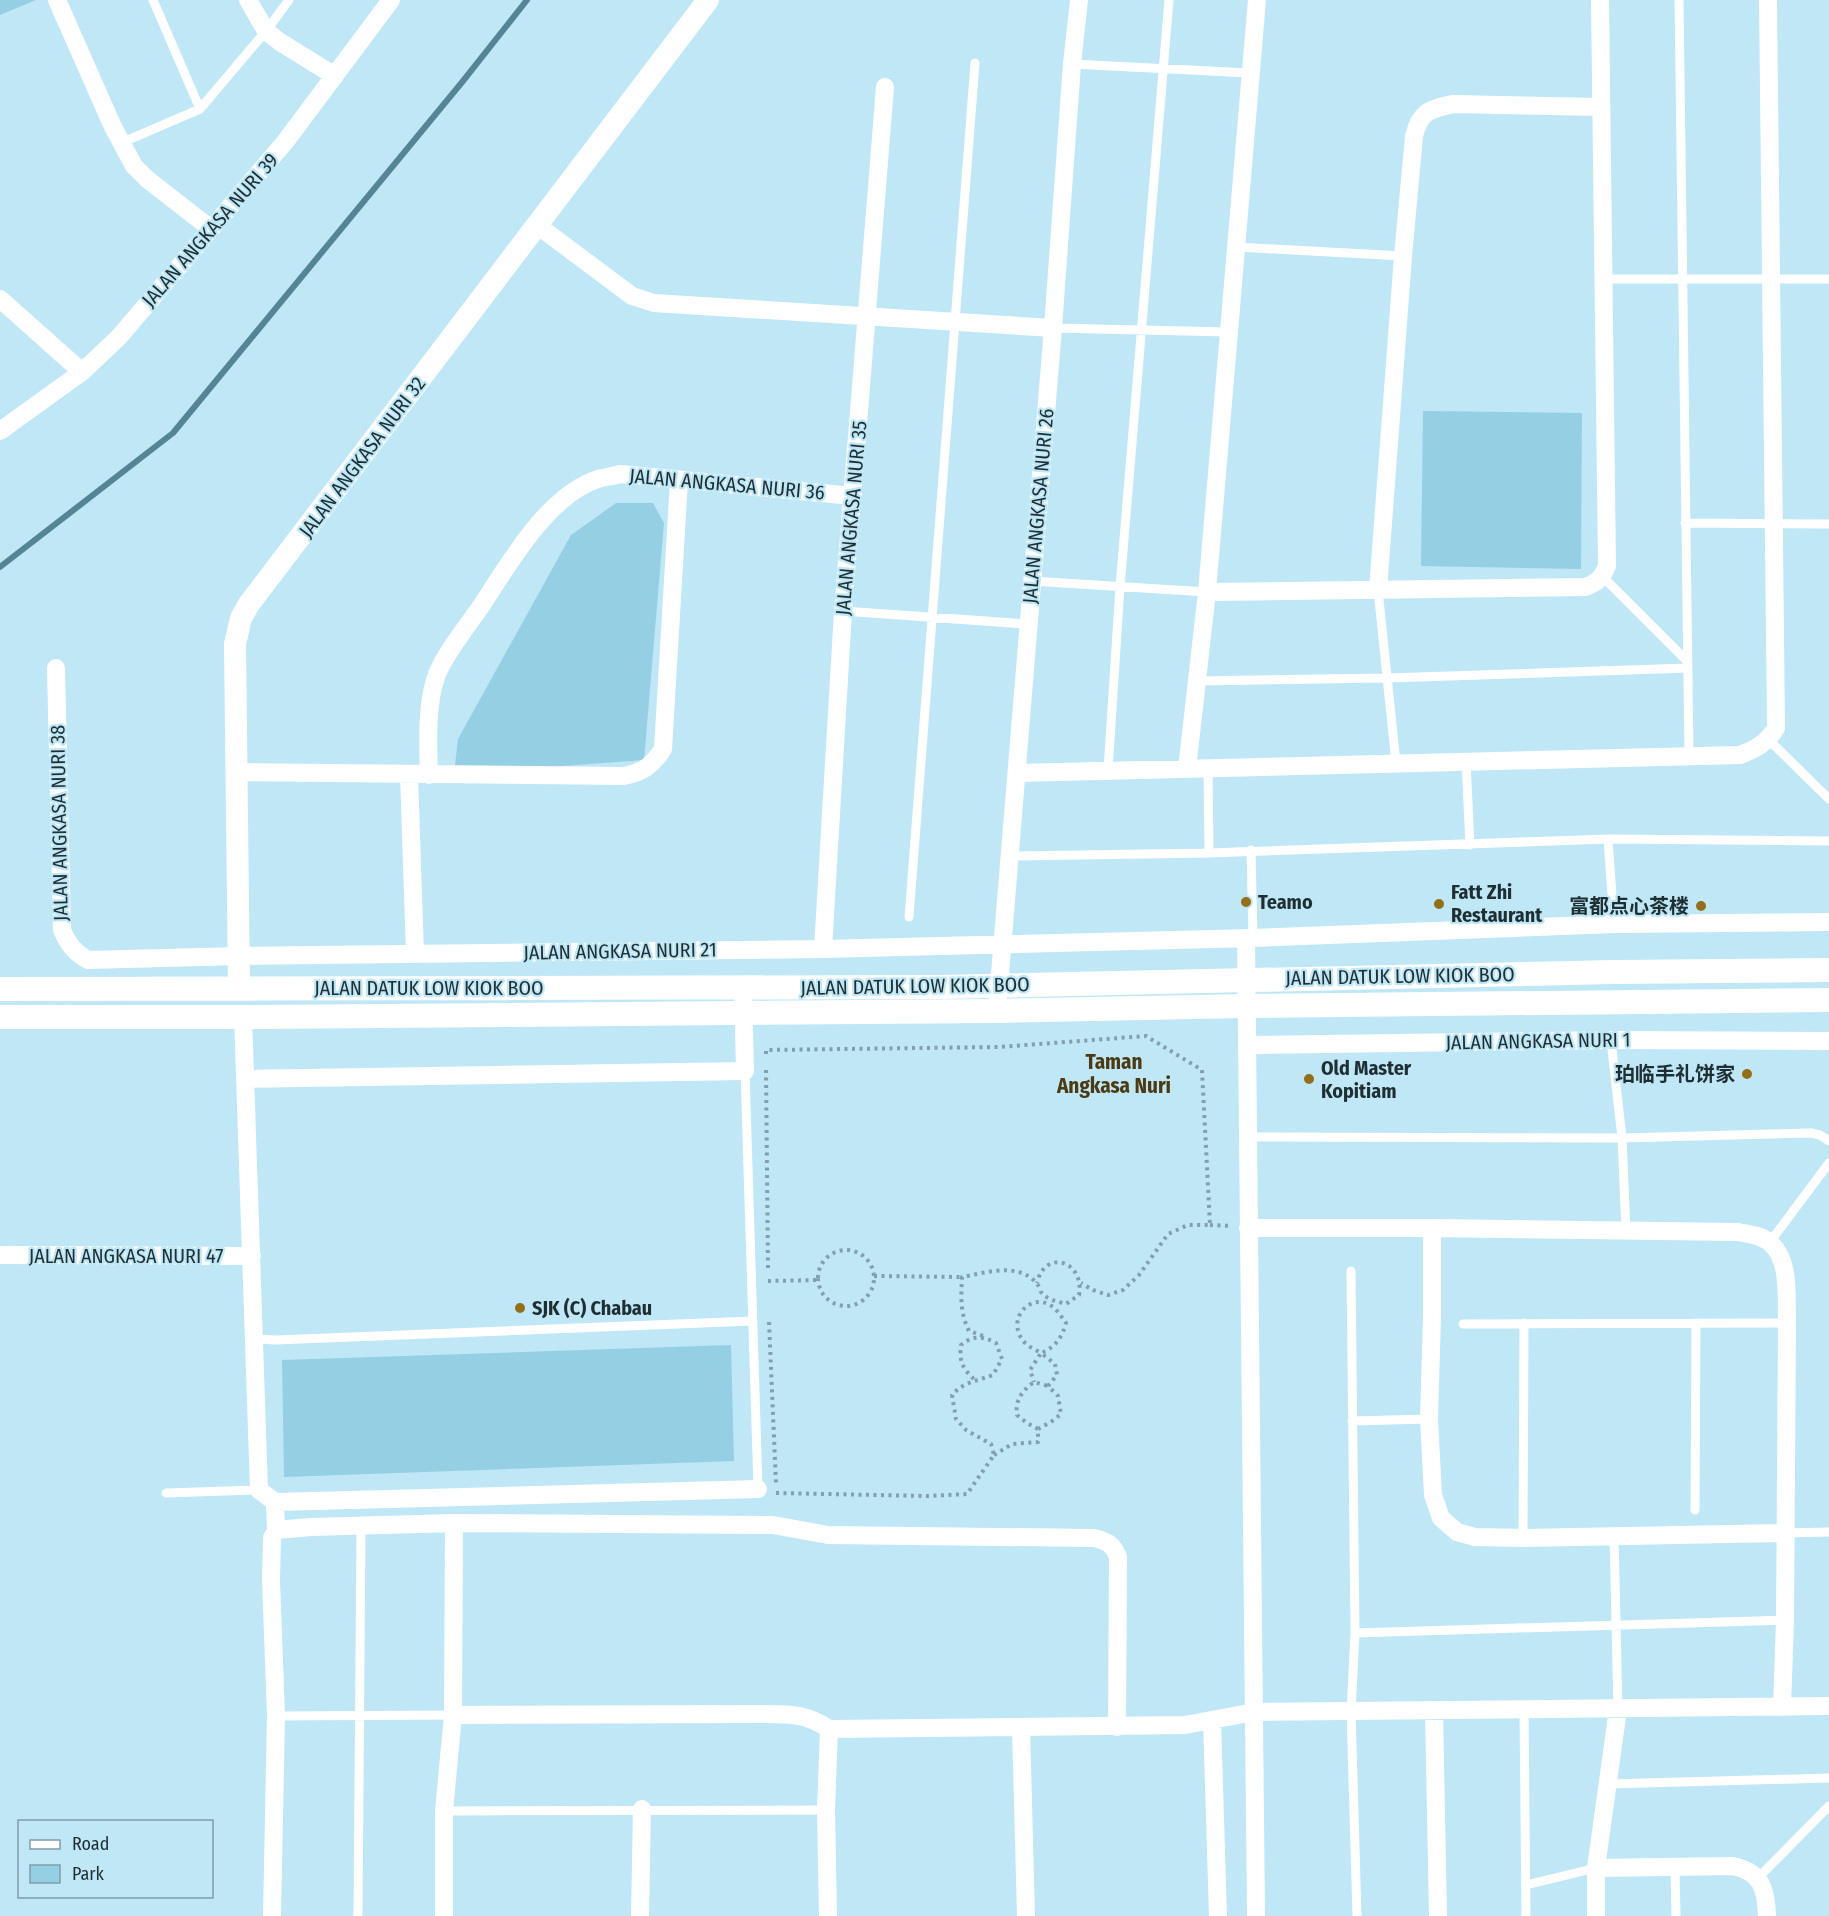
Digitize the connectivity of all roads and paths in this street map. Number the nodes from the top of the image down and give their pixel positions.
1 (57, 0) edge
2 (153, 0) edge
3 (248, 0) edge
4 (289, 0) edge
5 (392, 0) edge
6 (708, 0) edge
7 (1078, 0) edge
8 (1169, 0) edge
9 (1257, 0) edge
10 (1600, 0) edge
11 (1679, 0) edge
12 (1768, 0) edge
13 (266, 31) junction
14 (975, 63) dead end
15 (1072, 64) junction
16 (1163, 69) junction
17 (1249, 73) junction
18 (335, 76) junction
19 (885, 87) dead end
20 (1601, 107) junction
21 (200, 109) junction
22 (121, 143) junction
23 (537, 225) junction
24 (211, 229) junction
25 (1236, 247) junction
26 (1403, 256) junction
27 (1604, 279) junction
28 (1681, 279) junction
29 (1771, 279) junction
30 (1829, 279) edge
31 (0, 299) edge
32 (867, 317) junction
33 (954, 321) junction
34 (1053, 328) junction
35 (1141, 330) junction
36 (1229, 332) junction
37 (82, 372) junction
38 (0, 431) edge
39 (679, 480) junction
40 (853, 496) junction
41 (1685, 523) junction
42 (1774, 524) junction
43 (1829, 524) edge
44 (1603, 577) junction
45 (1031, 581) junction
46 (1120, 587) junction
47 (1378, 590) junction
48 (1207, 592) junction
49 (843, 612) junction
50 (933, 617) junction
51 (1027, 624) junction
52 (1688, 665) junction
53 (56, 668) dead end
54 (1387, 678) junction
55 (1198, 681) junction
56 (1769, 740) junction
57 (1689, 756) junction
58 (1466, 761) junction
59 (1396, 763) junction
60 (1208, 768) junction
61 (1187, 769) junction
62 (1108, 770) junction
63 (235, 772) junction
64 (1017, 773) junction
65 (429, 774) junction
66 (410, 775) junction
67 (1829, 799) edge
68 (1608, 839) junction
69 (1829, 841) edge
70 (1470, 845) junction
71 (1251, 850) junction
72 (1209, 853) junction
73 (1010, 856) junction
74 (909, 917) dead end
75 (1829, 922) edge
76 (1614, 924) junction
77 (1250, 938) junction
78 (1002, 944) junction
79 (823, 949) junction
80 (415, 954) junction
81 (238, 956) junction
82 (1829, 970) edge
83 (1246, 979) junction
84 (999, 985) junction
85 (743, 987) junction
86 (0, 989) edge
87 (239, 989) junction
88 (1829, 1000) edge
89 (1246, 1006) junction
90 (997, 1011) junction
91 (744, 1012) junction
92 (0, 1017) edge
93 (243, 1017) junction
94 (1611, 1040) junction
95 (1829, 1041) edge
96 (1247, 1045) junction
97 (745, 1071) junction
98 (246, 1079) junction
99 (1247, 1137) junction
100 (1622, 1138) junction
101 (1829, 1141) edge
102 (1829, 1163) edge
103 (1248, 1228) junction
104 (1432, 1228) junction
105 (1626, 1232) junction
106 (1770, 1242) junction
107 (0, 1255) edge
108 (252, 1256) junction
109 (1351, 1271) dead end
110 (874, 1276) junction
111 (962, 1277) junction
112 (818, 1280) junction
113 (768, 1281) junction
114 (1037, 1283) junction
115 (1081, 1283) junction
116 (768, 1293) dead end
117 (1049, 1302) junction
118 (769, 1316) dead end
119 (753, 1321) junction
120 (1524, 1323) junction
121 (1696, 1323) junction
122 (1787, 1323) junction
123 (1463, 1324) dead end
124 (983, 1336) junction
125 (255, 1340) junction
126 (1041, 1353) junction
127 (976, 1381) junction
128 (1034, 1382) junction
129 (1047, 1386) junction
130 (1429, 1419) junction
131 (1352, 1421) junction
132 (1038, 1429) junction
133 (994, 1455) junction
134 (259, 1490) junction
135 (767, 1491) junction
136 (166, 1493) dead end
137 (275, 1502) junction
138 (1695, 1510) dead end
139 (454, 1523) junction
140 (361, 1526) junction
141 (276, 1530) junction
142 (1829, 1532) edge
143 (1785, 1533) junction
144 (1614, 1536) junction
145 (1523, 1538) junction
146 (1785, 1620) junction
147 (1616, 1625) junction
148 (1355, 1633) junction
149 (1829, 1706) edge
150 (1782, 1707) junction
151 (1524, 1709) junction
152 (1618, 1709) junction
153 (1434, 1710) junction
154 (1351, 1711) junction
155 (1254, 1713) junction
156 (453, 1715) junction
157 (276, 1716) junction
158 (360, 1716) junction
159 (1212, 1720) junction
160 (1117, 1727) junction
161 (1021, 1728) junction
162 (829, 1729) junction
163 (1829, 1778) edge
164 (1608, 1784) junction
165 (1829, 1806) edge
166 (642, 1809) junction
167 (826, 1810) junction
168 (444, 1811) junction
169 (1675, 1867) junction
170 (1596, 1868) junction
171 (1758, 1878) junction
172 (1526, 1884) junction
173 (272, 1916) edge
174 (358, 1916) edge
175 (444, 1916) edge
176 (640, 1916) edge
177 (828, 1916) edge
178 (1026, 1916) edge
179 (1218, 1916) edge
180 (1256, 1916) edge
181 (1357, 1916) edge
182 (1437, 1916) edge
183 (1526, 1916) edge
184 (1596, 1916) edge
185 (1676, 1916) edge
186 (1767, 1916) edge

1 - 22 street
2 - 21 lane
3 - 13 street
4 - 13 lane
5 - 18 street, JALAN ANGKASA NURI 39
6 - 23 street, JALAN ANGKASA NURI 32
7 - 15 street, JALAN ANGKASA NURI 26
8 - 16 lane
9 - 17 street
10 - 20 street
11 - 28 lane
12 - 29 street
13 - 18 street
13 - 21 lane
14 - 33 lane
15 - 16 lane
15 - 34 street, JALAN ANGKASA NURI 26
16 - 17 lane
16 - 35 lane
17 - 25 street
18 - 24 street, JALAN ANGKASA NURI 39
19 - 32 street, JALAN ANGKASA NURI 35
20 - 26 street
20 - 27 street
21 - 22 lane
22 - 24 street
23 - 32 street
23 - 63 street, JALAN ANGKASA NURI 32
24 - 37 street, JALAN ANGKASA NURI 39
25 - 26 lane
25 - 36 street
26 - 47 street
27 - 28 lane
27 - 44 street
28 - 29 lane
28 - 41 lane
29 - 30 lane
29 - 42 street
31 - 37 street
32 - 33 street
32 - 40 street, JALAN ANGKASA NURI 35
33 - 34 street
33 - 50 lane
34 - 35 lane
34 - 45 street, JALAN ANGKASA NURI 26
35 - 36 lane
35 - 46 lane
36 - 48 street
37 - 38 street, JALAN ANGKASA NURI 39
39 - 40 street, JALAN ANGKASA NURI 36
39 - 65 street, JALAN ANGKASA NURI 36
39 - 65 street
40 - 49 street, JALAN ANGKASA NURI 35
41 - 42 lane
41 - 52 lane
42 - 43 lane
42 - 56 street
44 - 47 street
44 - 52 lane
45 - 46 lane
45 - 51 street, JALAN ANGKASA NURI 26
46 - 48 lane
46 - 62 lane
47 - 48 street
47 - 54 lane
48 - 55 street
49 - 50 lane
49 - 79 street, JALAN ANGKASA NURI 35
50 - 51 lane
50 - 74 lane
51 - 64 street, JALAN ANGKASA NURI 26
52 - 54 lane
52 - 57 lane
53 - 81 street, JALAN ANGKASA NURI 38
54 - 55 lane
54 - 59 lane
55 - 61 street
56 - 57 street
56 - 67 lane
57 - 58 street
58 - 59 street
58 - 70 lane
59 - 60 street
60 - 61 street
60 - 72 lane
61 - 62 street
62 - 64 street
63 - 66 street
63 - 81 street, JALAN ANGKASA NURI 32
64 - 73 street, JALAN ANGKASA NURI 26
65 - 66 street
66 - 80 street
68 - 69 lane
68 - 70 lane
68 - 76 lane
70 - 71 lane
71 - 72 lane
71 - 77 lane
72 - 73 lane
73 - 78 street, JALAN ANGKASA NURI 26
75 - 76 street, JALAN ANGKASA NURI 21
76 - 77 street, JALAN ANGKASA NURI 21
77 - 78 street, JALAN ANGKASA NURI 21
77 - 83 street
78 - 79 street, JALAN ANGKASA NURI 21
78 - 84 street, JALAN ANGKASA NURI 26
79 - 80 street, JALAN ANGKASA NURI 21
80 - 81 street, JALAN ANGKASA NURI 21
81 - 87 street, JALAN ANGKASA NURI 32
82 - 83 main road, JALAN DATUK LOW KIOK BOO
83 - 84 main road, JALAN DATUK LOW KIOK BOO
83 - 89 street
84 - 85 main road, JALAN DATUK LOW KIOK BOO
84 - 90 street, JALAN ANGKASA NURI 26
85 - 87 main road, JALAN DATUK LOW KIOK BOO
85 - 91 street
86 - 87 main road, JALAN DATUK LOW KIOK BOO
88 - 89 main road, JALAN DATUK LOW KIOK BOO
89 - 90 main road, JALAN DATUK LOW KIOK BOO
89 - 96 street
90 - 91 main road, JALAN DATUK LOW KIOK BOO
91 - 93 main road, JALAN DATUK LOW KIOK BOO
91 - 97 street
92 - 93 main road, JALAN DATUK LOW KIOK BOO
93 - 98 street
94 - 95 street, JALAN ANGKASA NURI 1
94 - 96 street, JALAN ANGKASA NURI 1
94 - 100 lane
96 - 99 street
97 - 98 street
97 - 119 lane
98 - 108 street
99 - 100 lane
99 - 103 street
100 - 101 lane
100 - 105 lane
102 - 106 lane
103 - 104 street
103 - 155 street
104 - 105 street
104 - 130 street
105 - 106 street
106 - 122 street
107 - 108 street, JALAN ANGKASA NURI 47
108 - 125 street
109 - 131 lane
110 - 111 path
110 - 112 path
110 - 112 path
111 - 114 path
111 - 124 path
112 - 113 path
113 - 115 path
113 - 116 path
114 - 115 path
114 - 117 path
115 - 117 path
117 - 126 path
117 - 126 path
118 - 135 path
119 - 125 lane
119 - 135 lane
120 - 121 lane
120 - 123 lane
120 - 145 lane
121 - 122 lane
121 - 138 lane
122 - 143 street
124 - 127 path
124 - 127 path
125 - 134 street
126 - 128 path
126 - 129 path
127 - 133 path
128 - 129 path
128 - 132 path
129 - 132 path
130 - 131 lane
130 - 145 street
131 - 148 lane
132 - 133 path
133 - 135 path
134 - 136 lane
134 - 137 street
135 - 137 street
137 - 141 street
139 - 140 street
139 - 156 street
139 - 160 street
140 - 141 street
140 - 158 lane
141 - 157 street
142 - 143 lane
143 - 144 street
143 - 146 street
144 - 145 street
144 - 147 lane
146 - 147 lane
146 - 150 street
147 - 148 lane
147 - 152 lane
148 - 154 lane
149 - 150 street
150 - 152 street
151 - 152 street
151 - 153 street
151 - 172 lane
152 - 164 street
153 - 154 street
153 - 182 street
154 - 155 street
154 - 181 lane
155 - 159 street
155 - 180 street
156 - 158 lane
156 - 162 street
156 - 168 street
157 - 158 lane
157 - 173 street
158 - 174 lane
159 - 160 street
159 - 179 street
160 - 161 street
161 - 162 street
161 - 178 street
162 - 167 street
163 - 164 lane
164 - 170 street
165 - 171 lane
166 - 167 lane
166 - 168 lane
166 - 176 street
167 - 177 street
168 - 175 street
169 - 170 street
169 - 171 street
169 - 185 lane
170 - 172 lane
170 - 184 street
171 - 186 street
172 - 183 lane

